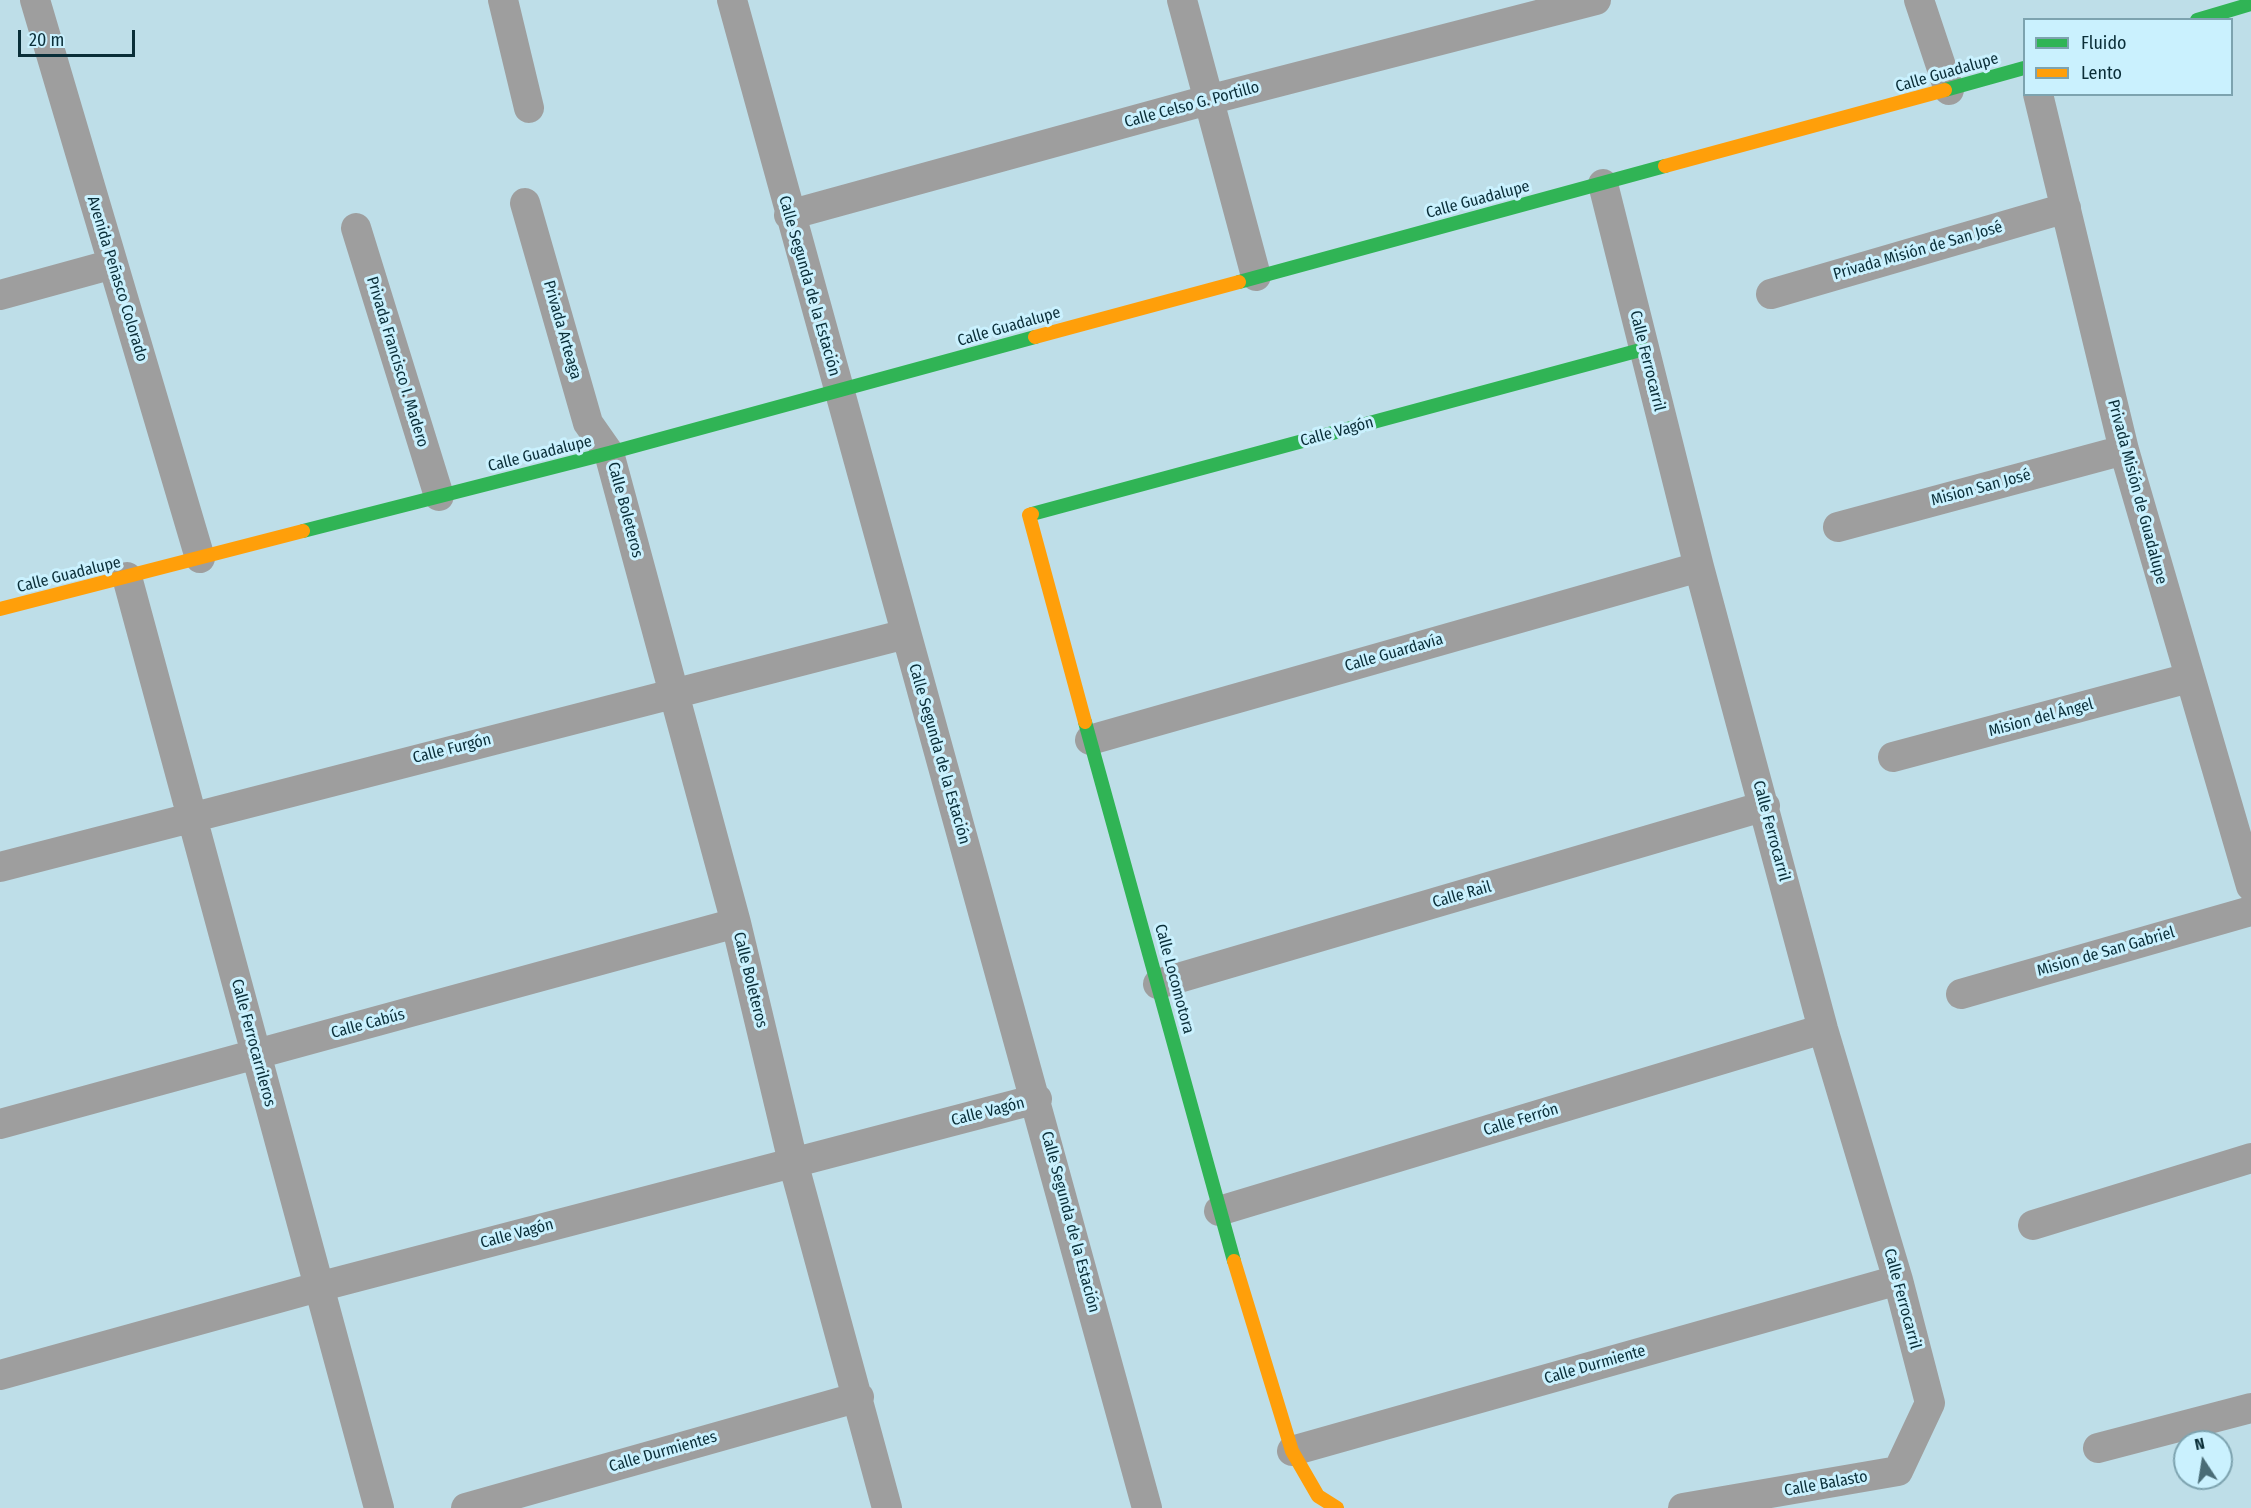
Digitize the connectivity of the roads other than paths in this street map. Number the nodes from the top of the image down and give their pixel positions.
1 (35, 0) edge
2 (503, 0) edge
3 (732, 0) edge
4 (1182, 0) edge
5 (1596, 0) edge
6 (1919, 0) edge
7 (2251, 4) edge
8 (2204, 18) edge
9 (2023, 69) edge
10 (1949, 90) junction
11 (2038, 96) edge
12 (1208, 100) junction
13 (529, 108) dead end
14 (1603, 184) junction
15 (525, 203) dead end
16 (2066, 208) junction
17 (789, 215) junction
18 (356, 228) dead end
19 (113, 264) junction
20 (1256, 276) junction
21 (1771, 294) dead end
22 (0, 295) edge
23 (1644, 349) junction
24 (839, 392) junction
25 (2124, 450) junction
26 (609, 453) junction
27 (439, 496) junction
28 (1029, 514) joint
29 (1838, 527) dead end
30 (200, 558) junction
31 (1699, 567) junction
32 (127, 577) junction
33 (0, 609) edge
34 (906, 634) junction
35 (2188, 678) junction
36 (674, 693) junction
37 (1090, 740) junction
38 (1893, 757) dead end
39 (1765, 806) junction
40 (192, 816) junction
41 (0, 867) edge
42 (2251, 886) edge
43 (2251, 911) edge
44 (736, 923) junction
45 (1158, 984) junction
46 (1961, 994) dead end
47 (1823, 1029) junction
48 (257, 1055) junction
49 (1036, 1100) junction
50 (0, 1124) edge
51 (2251, 1158) edge
52 (793, 1162) junction
53 (1220, 1211) junction
54 (2033, 1225) dead end
55 (1898, 1280) junction
56 (318, 1287) junction
57 (0, 1375) edge
58 (859, 1396) junction
59 (2251, 1408) edge
60 (2098, 1448) dead end
61 (1292, 1451) junction
62 (1898, 1472) joint
63 (379, 1508) edge
64 (466, 1508) edge
65 (887, 1508) edge
66 (1147, 1508) edge
67 (1337, 1508) edge
68 (1683, 1508) edge

1 - 19 street, Avenida Peñasco Colorado
2 - 13 street
3 - 17 street, Calle Segunda de la Estación
4 - 12 street
5 - 12 street, Calle Celso G. Portillo
6 - 10 street
7 - 8 street
9 - 10 street, Calle Guadalupe
10 - 14 street, Calle Guadalupe
11 - 16 street, Privada Misión de Guadalupe
12 - 17 street, Calle Celso G. Portillo
12 - 20 street
14 - 20 street, Calle Guadalupe
14 - 23 street, Calle Ferrocarril
15 - 26 street, Privada Arteaga
16 - 21 street, Privada Misión de San José
16 - 25 street, Privada Misión de Guadalupe
17 - 24 street, Calle Segunda de la Estación
18 - 27 street, Privada Francisco I. Madero
19 - 22 street
19 - 30 street, Avenida Peñasco Colorado
20 - 24 street, Calle Guadalupe
23 - 28 street, Calle Vagón
23 - 31 street, Calle Ferrocarril
24 - 26 street, Calle Guadalupe
24 - 34 street, Calle Segunda de la Estación
25 - 29 street, Mision San José
25 - 35 street, Privada Misión de Guadalupe
26 - 27 street, Calle Guadalupe
26 - 36 street, Calle Boleteros
27 - 30 street, Calle Guadalupe
28 - 37 street, Calle Locomotora
30 - 32 street, Calle Guadalupe
31 - 37 street, Calle Guardavía
31 - 39 street, Calle Ferrocarril
32 - 33 street, Calle Guadalupe
32 - 40 street, Calle Ferrocarrileros
34 - 36 street, Calle Furgón
34 - 49 street, Calle Segunda de la Estación
35 - 38 street, Mision del Ángel
35 - 42 street, Privada Misión de Guadalupe
36 - 40 street, Calle Furgón
36 - 44 street, Calle Boleteros
37 - 45 street, Calle Locomotora
39 - 45 street, Calle Rail
39 - 47 street, Calle Ferrocarril
40 - 41 street, Calle Furgón
40 - 48 street, Calle Ferrocarrileros
43 - 46 street, Mision de San Gabriel
44 - 48 street, Calle Cabús
44 - 52 street, Calle Boleteros
45 - 53 street, Calle Locomotora
47 - 53 street, Calle Ferrón
47 - 55 street, Calle Ferrocarril
48 - 50 street, Calle Cabús
48 - 56 street, Calle Ferrocarrileros
49 - 52 street, Calle Vagón
49 - 66 street, Calle Segunda de la Estación
51 - 54 street
52 - 56 street, Calle Vagón
52 - 58 street, Calle Boleteros
53 - 61 street, Calle Locomotora
55 - 61 street, Calle Durmiente
55 - 62 street, Calle Ferrocarril
56 - 57 street, Calle Vagón
56 - 63 street, Calle Ferrocarrileros
58 - 64 street, Calle Durmientes
58 - 65 street, Calle Boleteros
59 - 60 street
61 - 67 street
62 - 68 street, Calle Balasto

